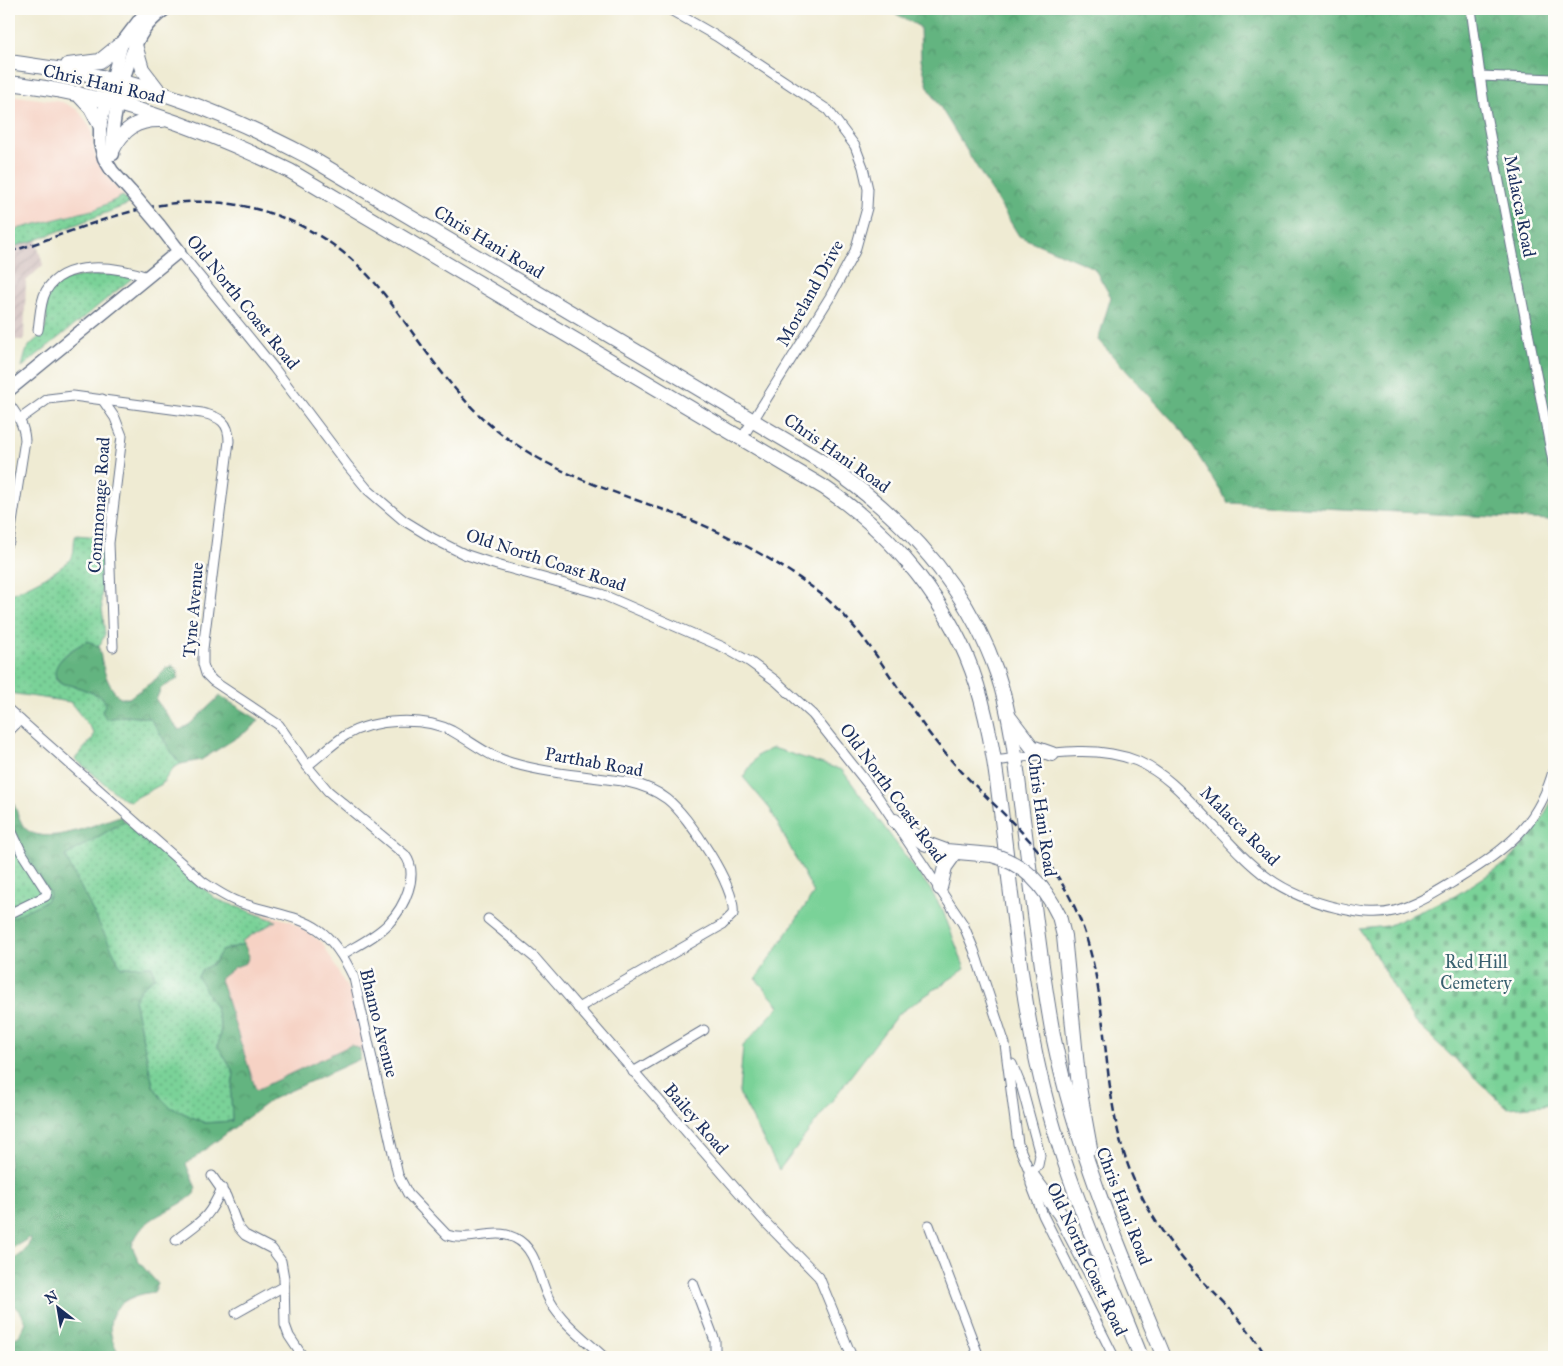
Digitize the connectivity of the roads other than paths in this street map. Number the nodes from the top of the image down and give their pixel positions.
1 (152, 9) edge
2 (165, 9) edge
3 (669, 9) edge
4 (1471, 9) edge
5 (129, 44) junction
6 (9, 62) edge
7 (42, 67) junction
8 (1480, 76) junction
9 (1554, 79) edge
10 (118, 81) junction
11 (9, 83) edge
12 (77, 94) junction
13 (162, 94) junction
14 (113, 102) junction
15 (173, 120) junction
16 (100, 125) junction
17 (112, 151) junction
18 (127, 188) junction
19 (179, 251) junction
20 (147, 277) junction
21 (38, 330) dead end
22 (9, 390) edge
23 (102, 400) junction
24 (9, 404) edge
25 (20, 419) junction
26 (754, 420) junction
27 (742, 438) junction
28 (1554, 467) edge
29 (9, 542) edge
30 (113, 647) dead end
31 (9, 710) edge
32 (1009, 717) junction
33 (20, 720) junction
34 (9, 731) edge
35 (1052, 754) junction
36 (1015, 758) junction
37 (995, 761) junction
38 (307, 766) junction
39 (1554, 768) edge
40 (895, 821) junction
41 (9, 826) edge
42 (956, 853) junction
43 (940, 888) junction
44 (9, 914) edge
45 (488, 919) dead end
46 (343, 954) junction
47 (578, 1008) junction
48 (704, 1030) dead end
49 (1008, 1057) junction
50 (633, 1072) junction
51 (1032, 1175) junction
52 (212, 1176) dead end
53 (1093, 1180) junction
54 (222, 1188) junction
55 (929, 1225) dead end
56 (176, 1240) dead end
57 (693, 1284) dead end
58 (284, 1286) junction
59 (236, 1313) dead end
60 (1134, 1341) junction
61 (303, 1357) edge
62 (604, 1357) edge
63 (715, 1357) edge
64 (852, 1357) edge
65 (979, 1357) edge
66 (1114, 1357) edge
67 (1141, 1357) edge
68 (1164, 1357) edge

1 - 5 street
2 - 5 street
3 - 26 street, Moreland Drive
4 - 8 street, Malacca Road
5 - 7 main road
5 - 10 street
5 - 13 main road
6 - 7 main road, Chris Hani Road
7 - 10 main road, Chris Hani Road
8 - 9 street
8 - 28 street, Malacca Road
10 - 13 main road, Chris Hani Road
10 - 14 street
11 - 12 main road, Chris Hani Road
12 - 14 main road, Chris Hani Road
12 - 16 main road
13 - 26 main road, Chris Hani Road
14 - 15 main road, Chris Hani Road
14 - 16 street, Old North Coast Road
14 - 17 street, Old North Coast Road
15 - 17 main road
15 - 27 main road, Chris Hani Road
16 - 18 street, Old North Coast Road
17 - 18 street, Old North Coast Road
18 - 19 street, Old North Coast Road, bridge
19 - 20 street
19 - 40 street, Old North Coast Road
20 - 21 street
20 - 22 street
23 - 25 street, Tyne Avenue
23 - 30 street, Commonage Road
23 - 38 street, Tyne Avenue
24 - 25 street
25 - 29 street
26 - 27 street, Moreland Drive
26 - 32 main road, Chris Hani Road
27 - 37 main road, Chris Hani Road
31 - 33 street, Bhamo Avenue
32 - 35 main road
32 - 36 main road, Chris Hani Road
33 - 34 street
33 - 46 street, Bhamo Avenue
35 - 36 street, Malacca Road
35 - 39 street, Malacca Road
36 - 37 street, Malacca Road
36 - 53 main road, Chris Hani Road
37 - 60 main road, Chris Hani Road
38 - 46 street, Tyne Avenue
38 - 47 street, Parthab Road
40 - 42 main road
40 - 43 street, Old North Coast Road
41 - 44 street
42 - 43 main road
42 - 53 main road, bridge
43 - 49 street, Old North Coast Road
45 - 47 street, Bailey Road
46 - 62 street, Bhamo Avenue
47 - 50 street, Bailey Road
48 - 50 street
49 - 51 street, Old North Coast Road
49 - 51 street, Old North Coast Road
50 - 64 street, Bailey Road
51 - 60 main road
51 - 66 street, Old North Coast Road
52 - 54 street
53 - 68 main road, Chris Hani Road
54 - 56 street
54 - 58 street
55 - 65 street
57 - 63 street
58 - 59 street
58 - 61 street
60 - 67 main road, Chris Hani Road

